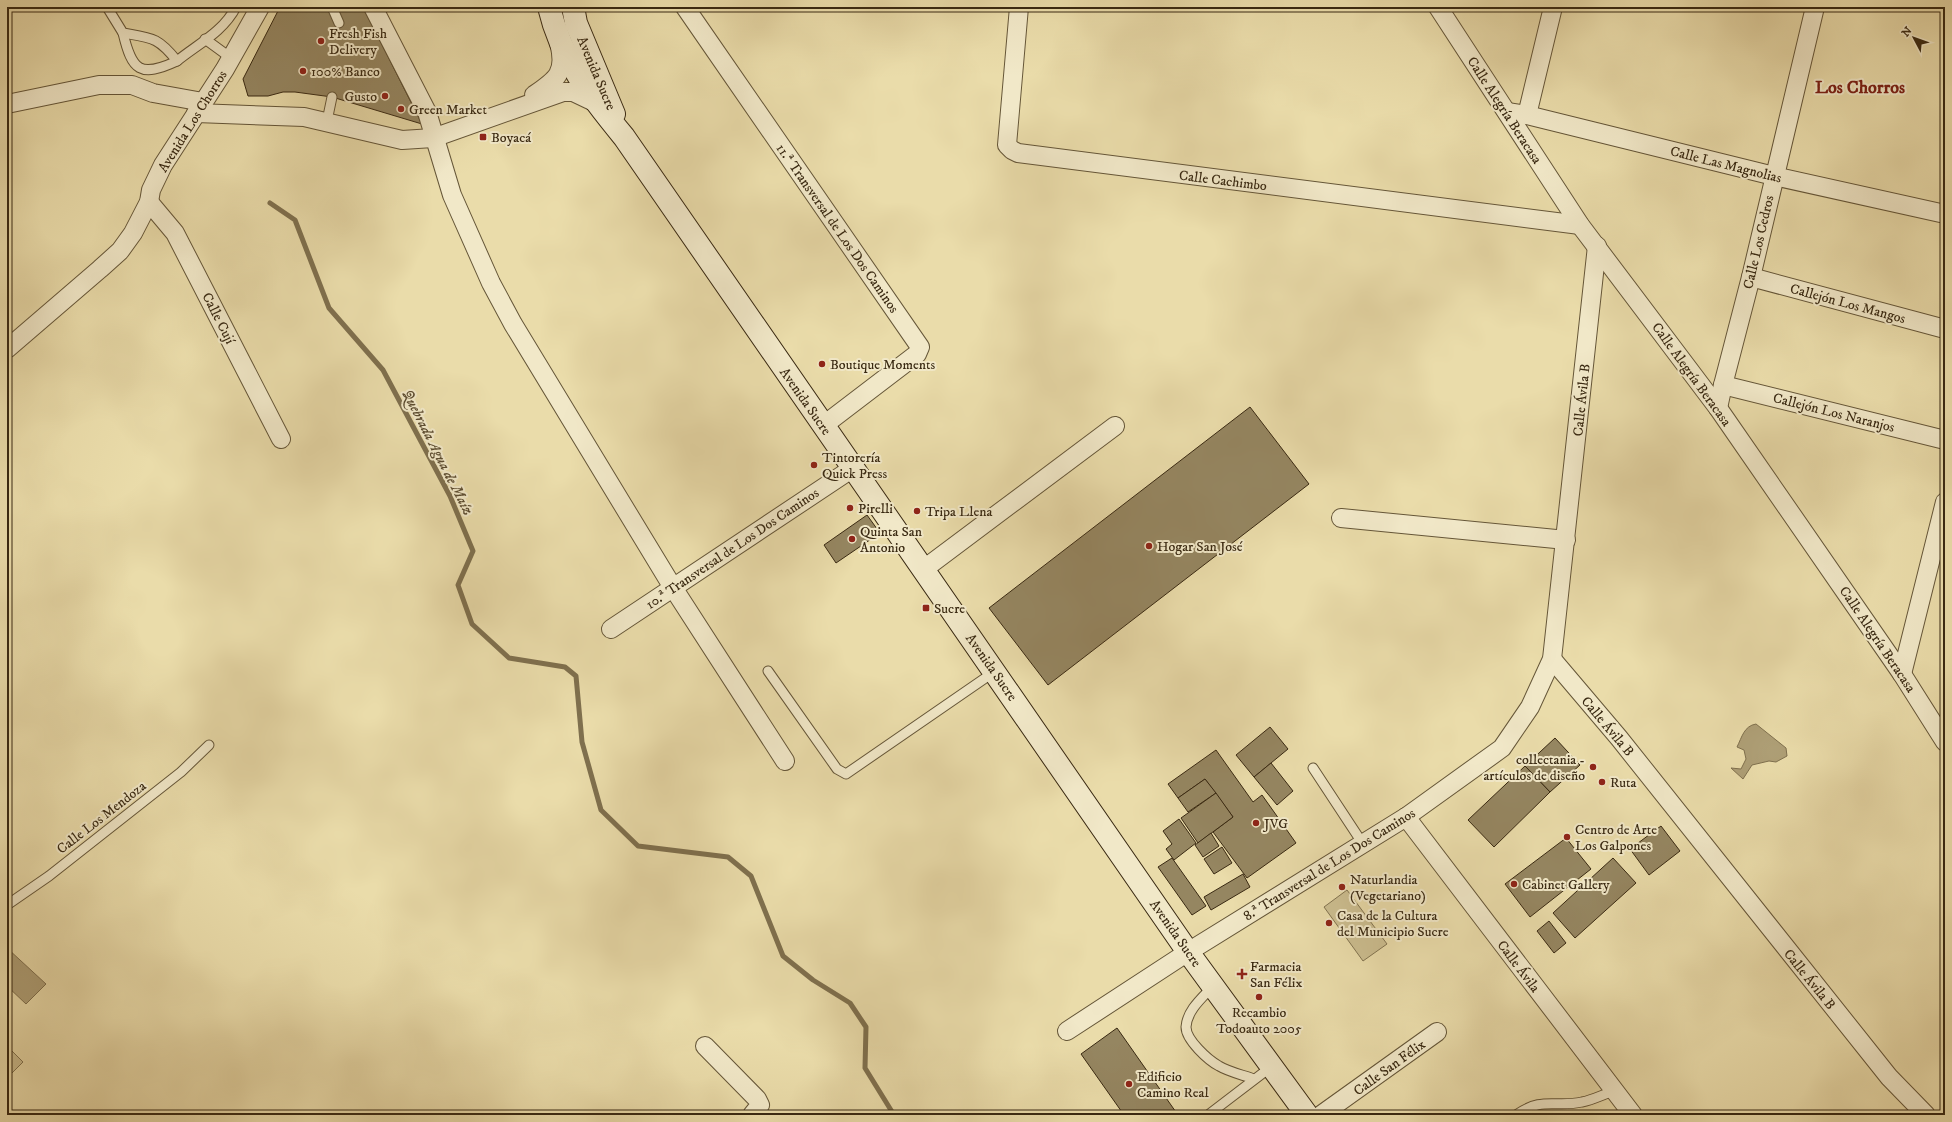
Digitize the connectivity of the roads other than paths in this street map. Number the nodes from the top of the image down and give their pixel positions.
1 (107, 7) edge
2 (236, 7) edge
3 (260, 7) edge
4 (332, 7) edge
5 (373, 7) edge
6 (573, 7) edge
7 (685, 7) edge
8 (1019, 7) edge
9 (1438, 7) edge
10 (1554, 7) edge
11 (1815, 7) edge
12 (551, 14) edge
13 (340, 23) dead end
14 (123, 33) junction
15 (206, 39) junction
16 (231, 58) junction
17 (177, 61) junction
18 (332, 97) dead end
19 (596, 103) junction
20 (7, 104) edge
21 (199, 107) junction
22 (511, 110) junction
23 (1507, 112) junction
24 (1527, 115) junction
25 (327, 122) junction
26 (624, 137) junction
27 (433, 138) junction
28 (1774, 176) junction
29 (149, 202) junction
30 (1945, 214) edge
31 (1580, 225) junction
32 (1597, 246) junction
33 (1751, 277) junction
34 (1945, 329) edge
35 (7, 349) edge
36 (1723, 384) junction
37 (1718, 408) junction
38 (824, 425) junction
39 (1115, 426) dead end
40 (281, 439) dead end
41 (1945, 440) edge
42 (853, 468) junction
43 (1945, 502) edge
44 (1341, 518) dead end
45 (1566, 540) junction
46 (924, 569) junction
47 (672, 586) junction
48 (611, 629) dead end
49 (1552, 659) junction
50 (768, 671) dead end
51 (995, 671) junction
52 (1902, 674) junction
53 (1945, 742) edge
54 (209, 745) dead end
55 (785, 761) dead end
56 (1313, 768) dead end
57 (1406, 817) junction
58 (1364, 844) junction
59 (7, 905) edge
60 (1188, 952) junction
61 (1213, 986) junction
62 (1067, 1031) dead end
63 (1437, 1032) dead end
64 (705, 1046) dead end
65 (1272, 1066) junction
66 (1254, 1079) junction
67 (1614, 1091) junction
68 (752, 1115) edge
69 (1208, 1115) edge
70 (1307, 1115) edge
71 (1321, 1115) edge
72 (1516, 1115) edge
73 (1633, 1115) edge
74 (1926, 1115) edge

1 - 14 lane
2 - 15 lane
3 - 16 street, Avenida Los Chorros
4 - 13 lane
5 - 27 street
6 - 26 main road, Avenida Sucre
7 - 38 street, 11.ª Transversal de Los Dos Caminos
8 - 31 street, Calle Cachimbo
9 - 23 street, Calle Alegría Beracasa
10 - 24 street
11 - 28 street, Calle Los Cedros
12 - 19 main road, Avenida Sucre
12 - 22 street
14 - 17 lane
14 - 17 lane
15 - 16 lane
15 - 17 lane
16 - 21 street, Avenida Los Chorros
18 - 25 lane
19 - 22 street
19 - 26 main road, Avenida Sucre
20 - 21 street
21 - 25 street
21 - 29 street, Avenida Los Chorros
22 - 27 street
23 - 24 street, Calle Las Magnolias
23 - 31 street, Calle Alegría Beracasa
24 - 28 street, Calle Las Magnolias
25 - 27 street
26 - 38 main road, Avenida Sucre
27 - 47 street
28 - 30 street, Calle Las Magnolias
28 - 33 street, Calle Los Cedros
29 - 35 street, Avenida Los Chorros
29 - 40 street, Calle Cují
31 - 32 street, Calle Alegría Beracasa
32 - 37 street, Calle Alegría Beracasa
32 - 45 street, Calle Ávila B
33 - 34 street, Callejón Los Mangos
33 - 36 street, Calle Los Cedros
36 - 37 street, Calle Los Cedros
36 - 41 street, Callejón Los Naranjos
37 - 52 street, Calle Alegría Beracasa
38 - 42 main road, Avenida Sucre
39 - 46 street
42 - 46 main road, Avenida Sucre
42 - 47 street, 10.ª Transversal de Los Dos Caminos
43 - 52 street
44 - 45 street
45 - 49 street, Calle Ávila B
46 - 51 main road, Avenida Sucre
47 - 48 street, 10.ª Transversal de Los Dos Caminos
47 - 55 street
49 - 57 street, 8.ª Transversal de Los Dos Caminos
49 - 74 street, Calle Ávila B
50 - 51 lane
51 - 60 main road, Avenida Sucre
52 - 53 street, Calle Alegría Beracasa
54 - 59 lane, Calle Los Mendoza
56 - 58 lane
57 - 58 street, 8.ª Transversal de Los Dos Caminos
57 - 67 street, Calle Ávila
58 - 60 street, 8.ª Transversal de Los Dos Caminos
60 - 61 main road, Avenida Sucre
60 - 62 street, 8.ª Transversal de Los Dos Caminos
61 - 65 main road, Avenida Sucre
61 - 66 lane
63 - 71 street, Calle San Félix
64 - 68 street
65 - 66 lane
65 - 70 main road, Avenida Sucre
66 - 69 lane
67 - 72 lane
67 - 73 street, Calle Ávila

